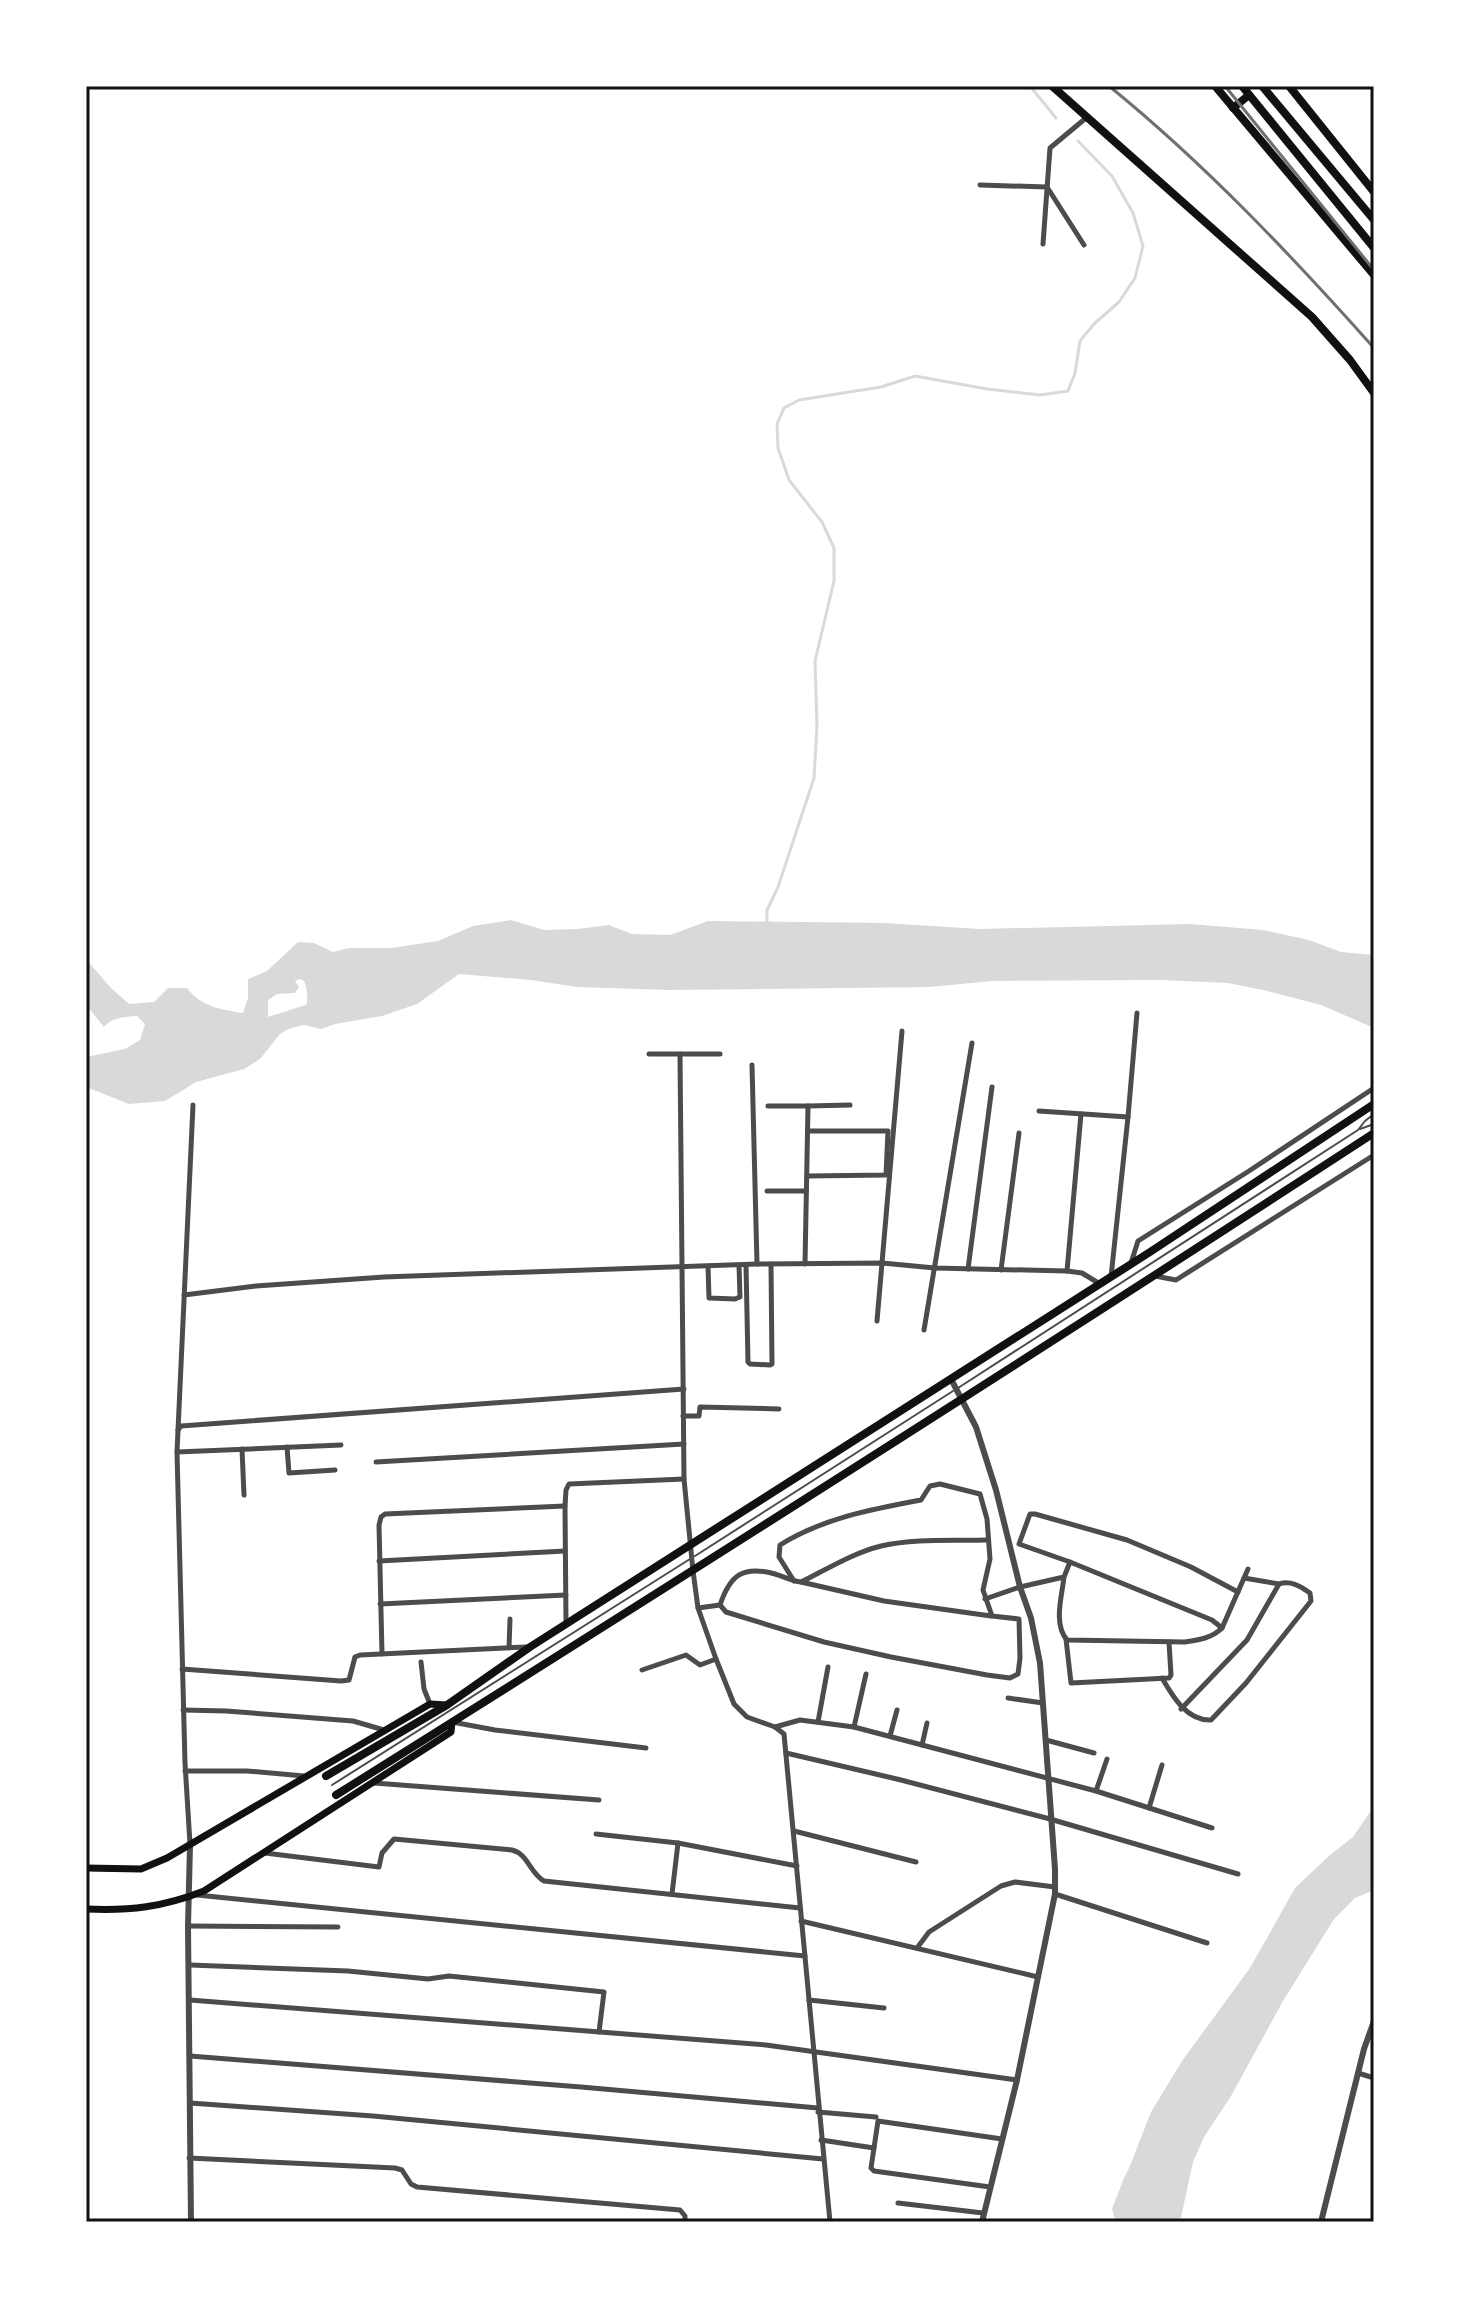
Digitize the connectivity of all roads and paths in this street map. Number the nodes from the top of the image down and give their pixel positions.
1 (1052, 86) edge
2 (1215, 86) edge
3 (1242, 86) edge
4 (1262, 86) edge
5 (1289, 86) edge
6 (1249, 95) junction
7 (1233, 108) junction
8 (1086, 118) junction
9 (980, 185) dead end
10 (1047, 187) junction
11 (1374, 192) edge
12 (1374, 220) edge
13 (1043, 244) dead end
14 (1084, 245) dead end
15 (1374, 248) edge
16 (1374, 275) edge
17 (1374, 393) edge
18 (1137, 1013) dead end
19 (902, 1031) dead end
20 (972, 1043) dead end
21 (649, 1054) dead end
22 (680, 1054) junction
23 (720, 1054) dead end
24 (752, 1065) dead end
25 (992, 1087) dead end
26 (1374, 1088) edge
27 (1374, 1104) edge
28 (193, 1105) dead end
29 (850, 1105) dead end
30 (768, 1106) dead end
31 (808, 1106) junction
32 (1039, 1111) dead end
33 (1081, 1114) junction
34 (1374, 1114) edge
35 (1128, 1117) junction
36 (1374, 1124) edge
37 (1358, 1130) junction
38 (808, 1131) junction
39 (1019, 1133) dead end
40 (1374, 1133) edge
41 (1374, 1155) edge
42 (807, 1176) junction
43 (767, 1191) dead end
44 (807, 1191) junction
45 (882, 1263) junction
46 (757, 1264) junction
47 (771, 1264) junction
48 (805, 1264) junction
49 (1131, 1264) junction
50 (742, 1265) junction
51 (708, 1266) junction
52 (683, 1267) junction
53 (935, 1268) junction
54 (968, 1269) junction
55 (1001, 1270) junction
56 (1067, 1271) junction
57 (1155, 1276) junction
58 (1111, 1277) junction
59 (1100, 1284) junction
60 (184, 1295) junction
61 (877, 1321) dead end
62 (924, 1330) dead end
63 (951, 1379) junction
64 (957, 1388) junction
65 (684, 1389) junction
66 (962, 1398) junction
67 (779, 1409) dead end
68 (683, 1416) junction
69 (177, 1431) junction
70 (684, 1444) junction
71 (341, 1445) dead end
72 (287, 1447) junction
73 (242, 1449) junction
74 (177, 1452) junction
75 (376, 1462) dead end
76 (335, 1470) dead end
77 (684, 1479) junction
78 (244, 1495) dead end
79 (565, 1506) junction
80 (987, 1540) junction
81 (691, 1545) junction
82 (565, 1551) junction
83 (692, 1558) junction
84 (379, 1561) junction
85 (1070, 1562) junction
86 (1248, 1569) dead end
87 (693, 1571) junction
88 (1064, 1577) junction
89 (1244, 1578) junction
90 (798, 1582) junction
91 (1279, 1584) junction
92 (1020, 1587) junction
93 (1238, 1592) junction
94 (566, 1595) junction
95 (985, 1599) junction
96 (380, 1604) junction
97 (720, 1605) junction
98 (698, 1608) junction
99 (992, 1616) junction
100 (510, 1619) dead end
101 (567, 1624) junction
102 (1222, 1628) junction
103 (1066, 1638) junction
104 (1169, 1642) junction
105 (530, 1647) junction
106 (509, 1648) junction
107 (382, 1654) junction
108 (716, 1659) junction
109 (421, 1662) dead end
110 (828, 1667) dead end
111 (182, 1669) junction
112 (642, 1670) dead end
113 (866, 1674) dead end
114 (1162, 1678) junction
115 (1008, 1698) dead end
116 (1043, 1703) junction
117 (430, 1704) junction
118 (447, 1705) junction
119 (1181, 1709) junction
120 (183, 1710) junction
121 (897, 1710) dead end
122 (452, 1722) junction
123 (818, 1722) junction
124 (927, 1723) dead end
125 (775, 1727) junction
126 (854, 1727) junction
127 (384, 1730) junction
128 (890, 1736) junction
129 (1046, 1740) junction
130 (922, 1745) junction
131 (646, 1748) dead end
132 (786, 1753) junction
133 (1094, 1753) dead end
134 (1107, 1759) dead end
135 (1162, 1765) dead end
136 (185, 1771) junction
137 (309, 1776) junction
138 (326, 1776) dead end
139 (1048, 1778) junction
140 (374, 1783) junction
141 (332, 1785) dead end
142 (1096, 1791) junction
143 (336, 1795) dead end
144 (599, 1800) dead end
145 (1149, 1808) junction
146 (1050, 1819) junction
147 (1212, 1828) dead end
148 (794, 1831) junction
149 (596, 1834) dead end
150 (678, 1843) junction
151 (190, 1845) junction
152 (264, 1853) junction
153 (916, 1862) dead end
154 (797, 1866) junction
155 (86, 1868) edge
156 (1238, 1874) dead end
157 (1055, 1890) junction
158 (672, 1894) junction
159 (192, 1895) junction
160 (800, 1908) junction
161 (86, 1909) edge
162 (801, 1921) junction
163 (188, 1926) junction
164 (338, 1927) dead end
165 (1207, 1943) dead end
166 (917, 1948) junction
167 (805, 1956) junction
168 (190, 1965) junction
169 (1038, 1977) junction
170 (190, 2000) junction
171 (809, 2000) junction
172 (884, 2008) dead end
173 (1374, 2021) edge
174 (599, 2032) junction
175 (814, 2051) junction
176 (190, 2056) junction
177 (1358, 2073) junction
178 (1374, 2078) edge
179 (1017, 2080) junction
180 (190, 2103) junction
181 (818, 2110) junction
182 (876, 2117) dead end
183 (1002, 2139) junction
184 (821, 2140) junction
185 (874, 2148) junction
186 (189, 2158) junction
187 (823, 2159) junction
188 (990, 2187) junction
189 (898, 2203) dead end
190 (983, 2213) junction
191 (190, 2222) edge
192 (685, 2222) edge
193 (830, 2222) edge
194 (982, 2222) edge
195 (1321, 2222) edge

1 - 8 main road
2 - 7 main road
3 - 6 main road
4 - 12 main road
5 - 11 main road
6 - 7 main road
6 - 15 main road
7 - 16 main road
8 - 10 street
8 - 17 main road
9 - 10 street
10 - 13 street
10 - 14 street
18 - 35 street
19 - 45 street
20 - 53 street
21 - 22 street
22 - 23 street
22 - 52 street
24 - 46 street
25 - 54 street
26 - 49 street
27 - 49 main road
28 - 60 street
29 - 31 street
30 - 31 street
31 - 38 street
32 - 33 street
33 - 35 street
33 - 56 street
34 - 37 lane
35 - 58 street
36 - 37 lane
37 - 64 lane
38 - 42 street
38 - 42 street
39 - 55 street
40 - 57 main road
41 - 57 street
42 - 44 street
43 - 44 street
44 - 48 street
45 - 48 street
45 - 53 street
45 - 61 street
46 - 47 street
46 - 50 street
47 - 48 street
47 - 50 street
49 - 58 main road
50 - 51 street
50 - 51 street
51 - 52 street
52 - 60 street
52 - 65 street
53 - 54 street
53 - 62 street
54 - 55 street
55 - 56 street
56 - 59 street
57 - 66 main road
58 - 59 main road
59 - 63 main road
60 - 69 street
63 - 64 street
63 - 81 main road
64 - 66 street
64 - 83 lane
65 - 68 street
65 - 69 street
66 - 87 main road
66 - 92 street
67 - 68 street
68 - 70 street
69 - 74 street
70 - 75 street
70 - 77 street
71 - 72 street
72 - 73 street
72 - 76 street
73 - 74 street
73 - 78 street
74 - 111 street
77 - 79 street
77 - 81 street
79 - 82 street
79 - 84 street
80 - 90 street
80 - 90 street
80 - 95 street
81 - 83 street
81 - 101 main road
82 - 84 street
82 - 94 street
83 - 87 street
83 - 141 lane
84 - 96 street
85 - 88 street
85 - 93 street
85 - 102 street
86 - 89 street
87 - 98 street
87 - 122 main road
88 - 92 street
88 - 103 street
89 - 91 street
89 - 93 street
90 - 97 street
90 - 99 street
91 - 119 street
91 - 119 street
92 - 95 street
92 - 116 street
93 - 102 street
94 - 96 street
94 - 101 street
95 - 99 street
96 - 107 street
97 - 98 street
97 - 99 street
98 - 108 street
100 - 106 street
101 - 105 main road
102 - 104 street
103 - 104 street
103 - 114 street
104 - 114 street
105 - 106 street
105 - 118 main road
106 - 107 street
107 - 111 street
108 - 112 street
108 - 125 street
109 - 117 street
110 - 123 street
111 - 120 street
113 - 126 street
114 - 119 street
115 - 116 street
116 - 129 street
117 - 118 main road
117 - 127 main road
118 - 138 main road
120 - 127 street
120 - 136 street
121 - 128 street
122 - 131 street
122 - 140 main road
122 - 143 main road
123 - 125 street
123 - 126 street
124 - 130 street
125 - 132 street
126 - 128 street
127 - 137 main road
128 - 130 street
129 - 133 street
129 - 139 street
130 - 139 street
132 - 146 street
132 - 148 street
134 - 142 street
135 - 145 street
136 - 137 street
136 - 151 street
137 - 151 main road
139 - 142 street
139 - 146 street
140 - 144 street
140 - 152 main road
142 - 145 street
145 - 147 street
146 - 156 street
146 - 157 street
148 - 153 street
148 - 154 street
149 - 150 street
150 - 154 street
150 - 158 street
151 - 155 main road
151 - 159 street
152 - 158 street
152 - 159 main road
154 - 160 street
157 - 165 street
157 - 166 street
157 - 169 street
158 - 160 street
159 - 161 main road
159 - 163 street
159 - 167 street
160 - 162 street
162 - 166 street
162 - 167 street
163 - 164 street
163 - 168 street
166 - 169 street
167 - 171 street
168 - 170 street
168 - 174 street
169 - 179 street
170 - 174 street
170 - 176 street
171 - 172 street
171 - 175 street
173 - 177 street
174 - 175 street
175 - 179 street
175 - 181 street
176 - 180 street
176 - 181 street
177 - 178 street
177 - 195 street
179 - 183 street
180 - 186 street
180 - 187 street
181 - 182 street
181 - 184 street
183 - 185 street
183 - 188 street
184 - 185 street
184 - 187 street
185 - 188 street
186 - 191 street
186 - 192 street
187 - 193 street
188 - 190 street
189 - 190 street
190 - 194 street

